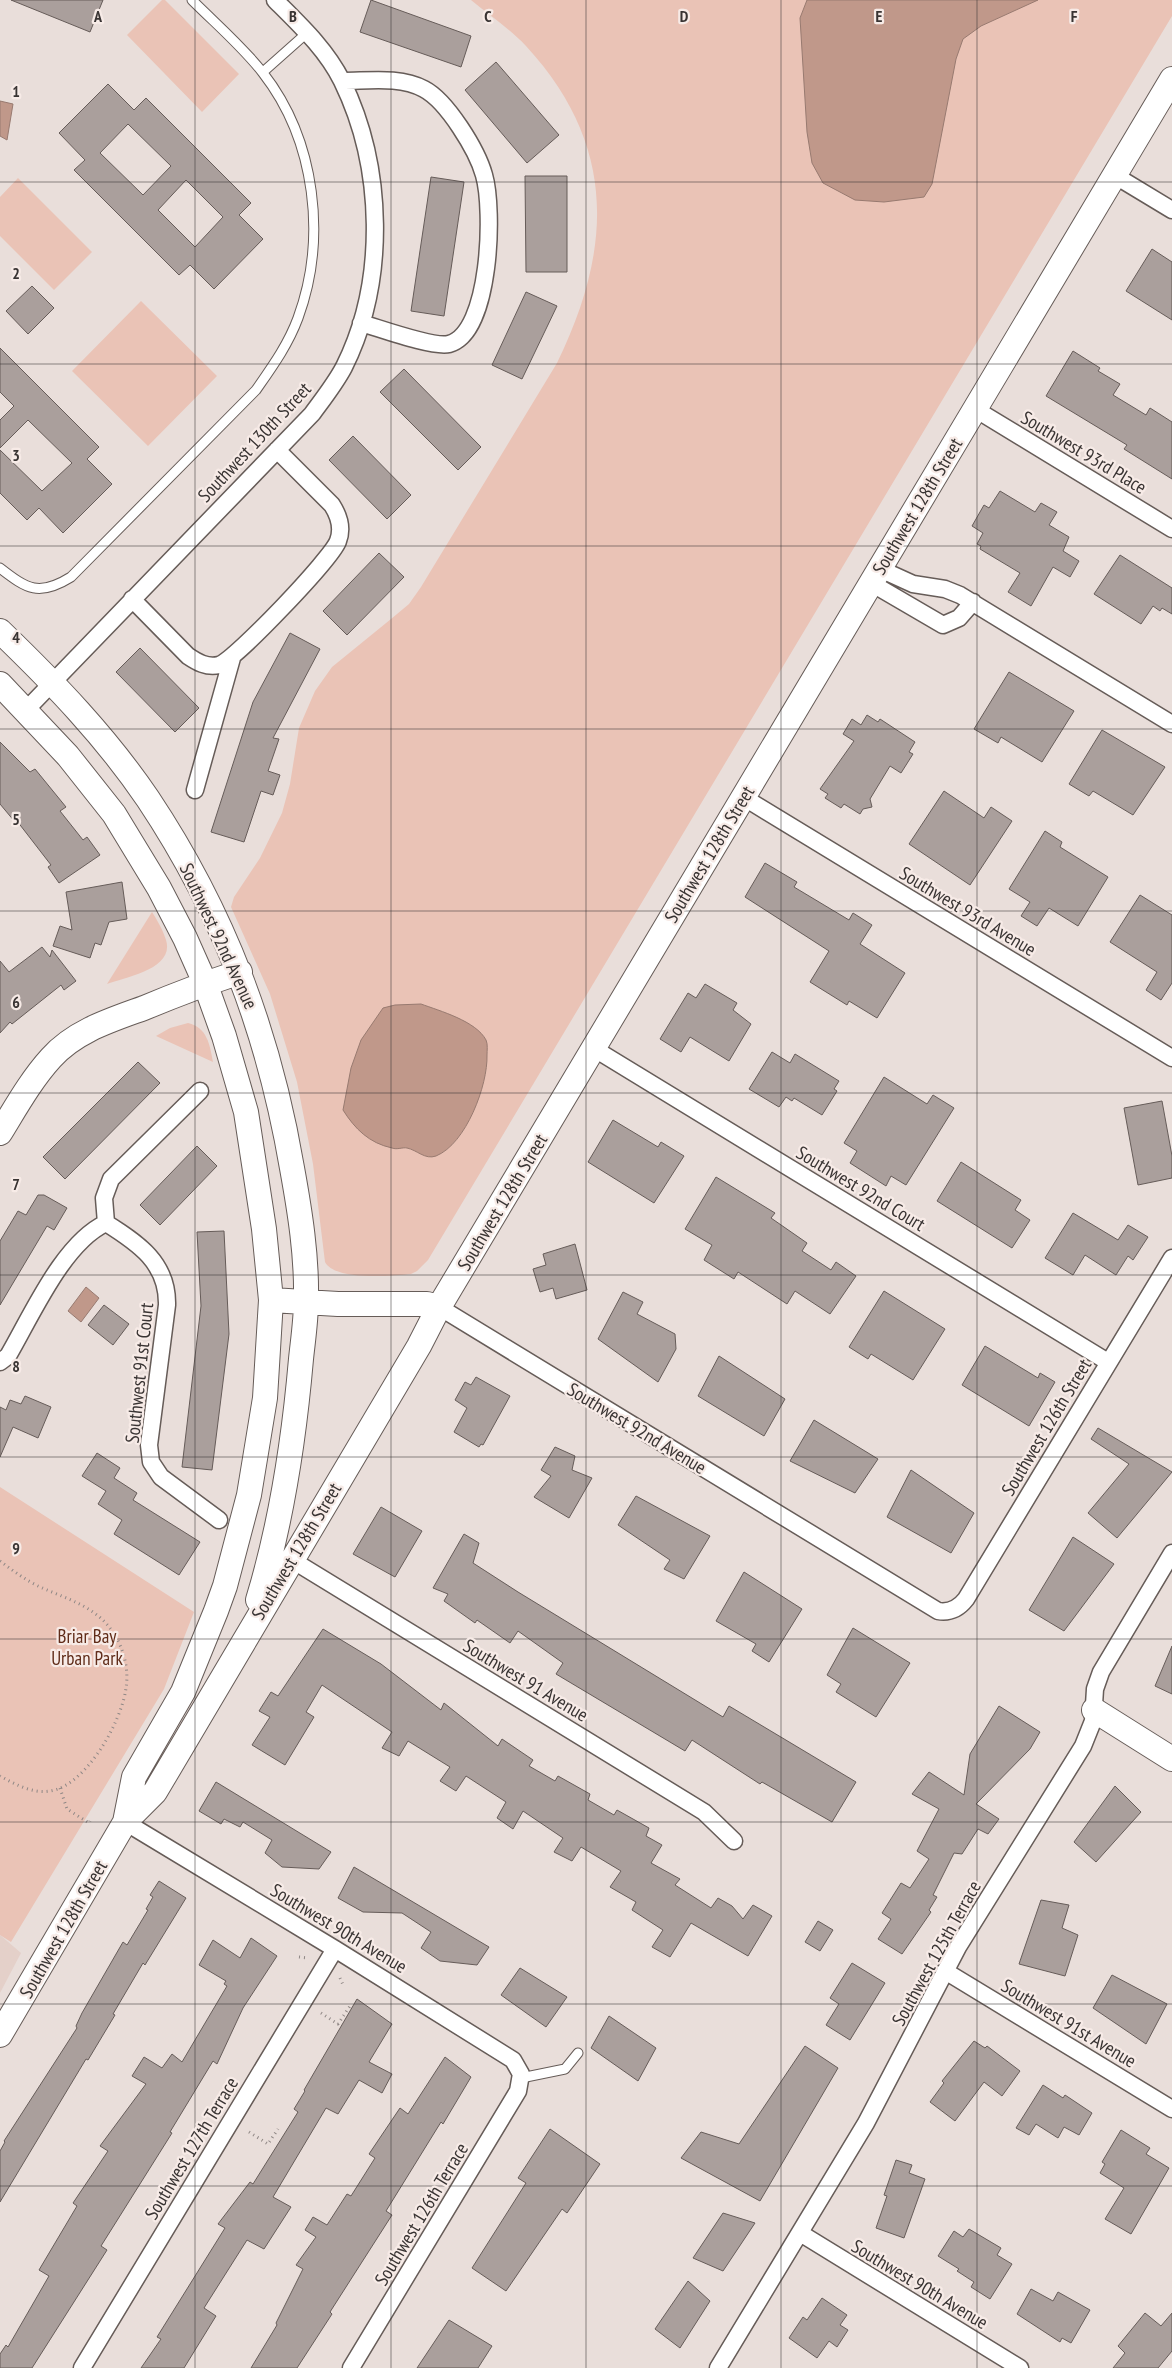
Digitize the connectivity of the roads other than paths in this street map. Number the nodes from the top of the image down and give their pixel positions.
1 (192, 0) edge
2 (275, 0) edge
3 (308, 32) junction
4 (263, 72) junction
5 (1172, 79) edge
6 (342, 81) junction
7 (1114, 175) junction
8 (1172, 210) edge
9 (361, 323) junction
10 (975, 409) junction
11 (277, 450) junction
12 (1172, 529) edge
13 (0, 568) edge
14 (875, 576) junction
15 (132, 599) junction
16 (972, 602) junction
17 (0, 632) edge
18 (232, 658) junction
19 (52, 682) junction
20 (0, 684) edge
21 (26, 710) junction
22 (1172, 724) edge
23 (195, 790) dead end
24 (743, 798) junction
25 (240, 972) junction
26 (205, 983) junction
27 (593, 1048) junction
28 (1172, 1058) edge
29 (200, 1091) dead end
30 (0, 1133) edge
31 (106, 1223) junction
32 (1172, 1258) edge
33 (271, 1300) junction
34 (306, 1302) junction
35 (439, 1307) junction
36 (0, 1362) edge
37 (1108, 1362) junction
38 (219, 1520) dead end
39 (1172, 1553) edge
40 (292, 1560) junction
41 (950, 1611) joint
42 (248, 1630) junction
43 (1094, 1710) junction
44 (1172, 1759) edge
45 (125, 1822) junction
46 (734, 1841) dead end
47 (335, 1949) junction
48 (945, 1972) junction
49 (0, 2035) edge
50 (578, 2053) dead end
51 (521, 2078) junction
52 (1172, 2109) edge
53 (800, 2233) junction
54 (82, 2368) edge
55 (351, 2368) edge
56 (718, 2368) edge
57 (1020, 2368) edge

1 - 4 lane
2 - 3 street, Southwest 130th Street
3 - 4 lane
3 - 6 street, Southwest 130th Street
4 - 13 lane
5 - 7 street, Southwest 128th Street
6 - 9 street, Southwest 130th Street
6 - 9 street
7 - 8 street
7 - 10 street, Southwest 128th Street
9 - 11 street, Southwest 130th Street
10 - 12 street, Southwest 93rd Place
10 - 14 street, Southwest 128th Street
11 - 15 street, Southwest 130th Street
11 - 18 street
14 - 16 street
14 - 16 street
14 - 24 street, Southwest 128th Street
15 - 18 street
15 - 19 street, Southwest 130th Street
16 - 22 street
17 - 19 street, Southwest 92nd Avenue
18 - 23 street
19 - 21 street, Southwest 130th Street
19 - 25 street, Southwest 92nd Avenue
20 - 21 street, Southwest 92nd Avenue
21 - 26 street, Southwest 92nd Avenue
24 - 27 street, Southwest 128th Street
24 - 28 street, Southwest 93rd Avenue
25 - 26 street
25 - 34 street, Southwest 92nd Avenue
26 - 30 street
26 - 33 street, Southwest 92nd Avenue
27 - 35 street, Southwest 128th Street
27 - 37 street, Southwest 92nd Court
29 - 31 street
31 - 36 street
31 - 38 street, Southwest 91st Court
32 - 37 street, Southwest 126th Street
33 - 34 street, Southwest 92nd Avenue
33 - 45 street, Southwest 128th Street
34 - 35 street, Southwest 92nd Avenue
34 - 42 street, Southwest 128th Street
35 - 40 street, Southwest 128th Street
35 - 41 street, Southwest 92nd Avenue
37 - 41 street, Southwest 126th Street
39 - 43 street, Southwest 125th Terrace
40 - 42 street, Southwest 128th Street
40 - 46 street, Southwest 91 Avenue
42 - 45 street, Southwest 128th Street
43 - 44 street
43 - 48 street, Southwest 125th Terrace
45 - 47 street, Southwest 90th Avenue
45 - 49 street, Southwest 128th Street
47 - 51 street, Southwest 90th Avenue
47 - 54 street, Southwest 127th Terrace
48 - 52 street, Southwest 91st Avenue
48 - 53 street, Southwest 125th Terrace
50 - 51 lane
51 - 55 street, Southwest 126th Terrace
53 - 56 street, Southwest 125th Terrace
53 - 57 street, Southwest 90th Avenue

